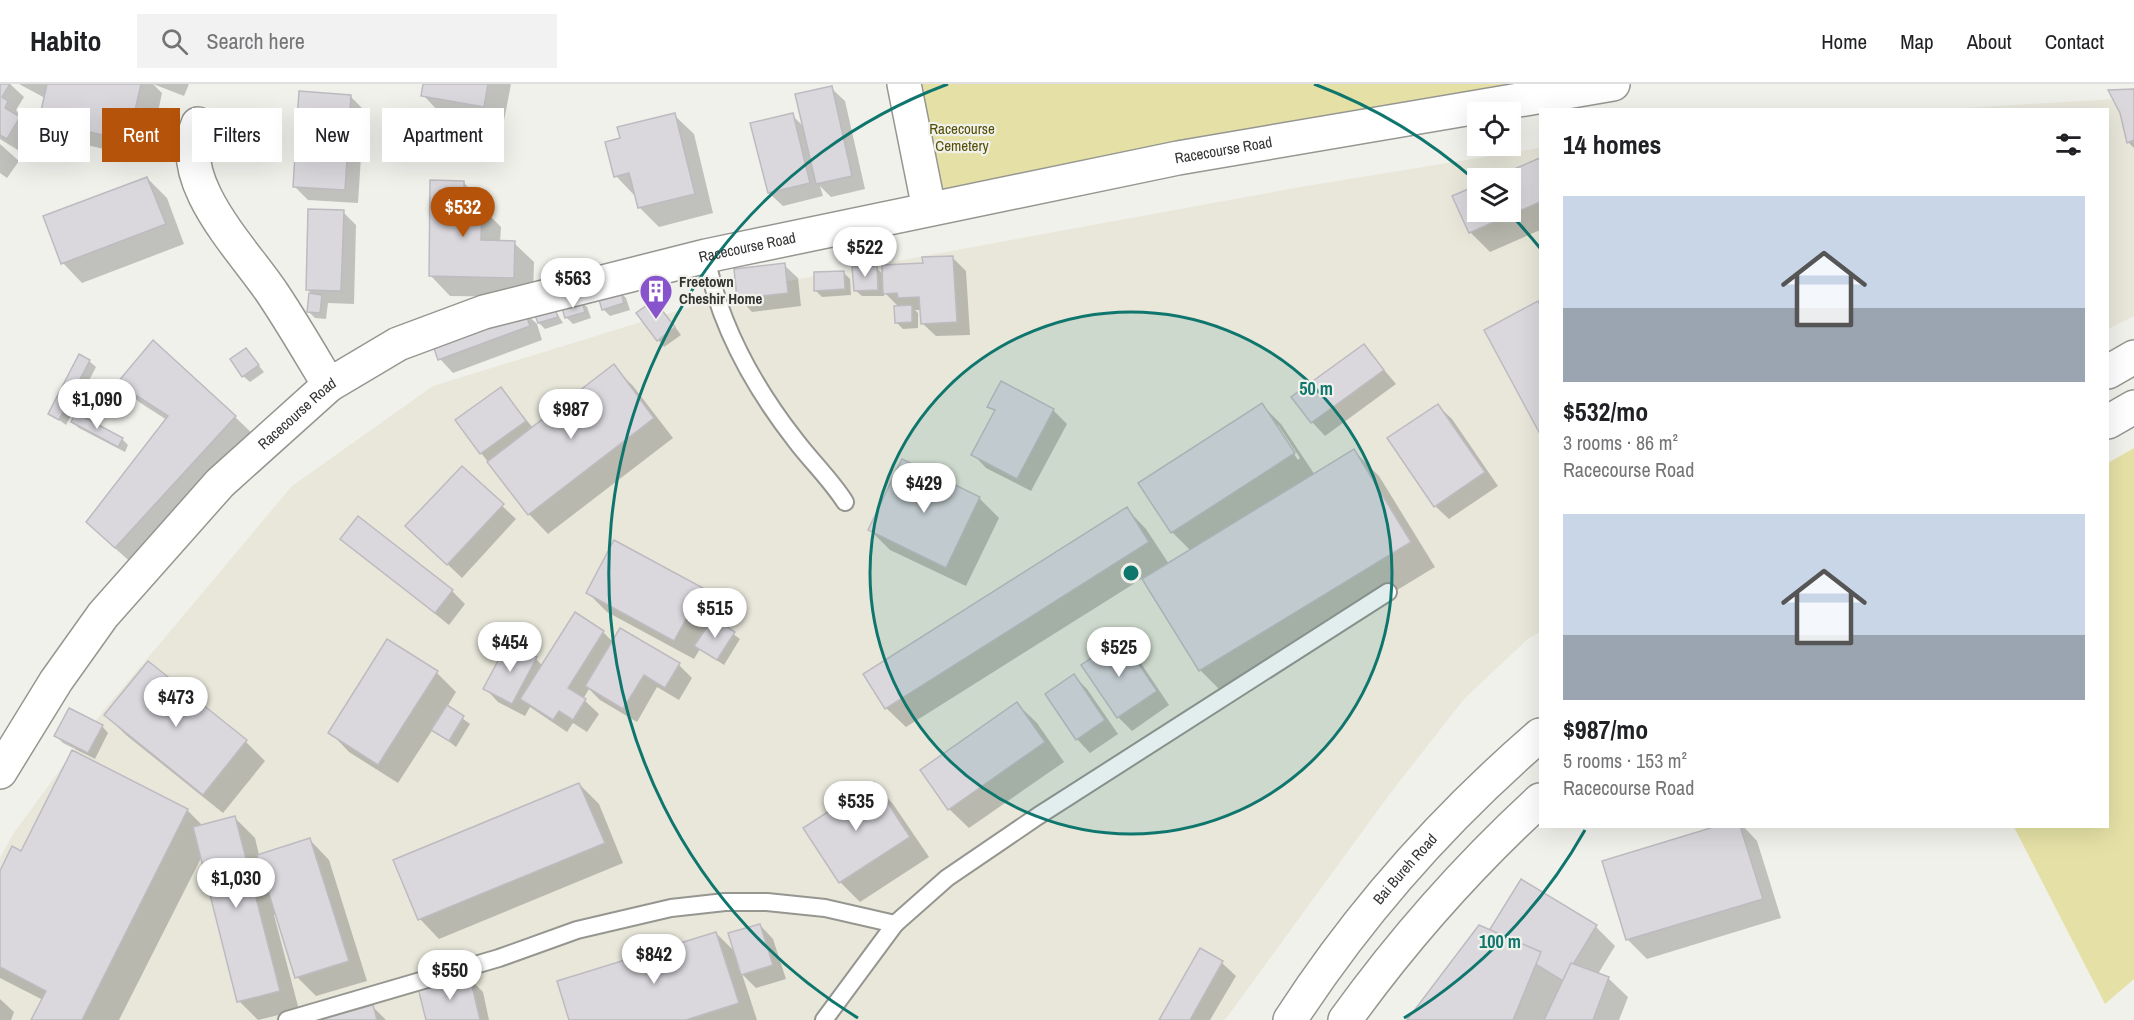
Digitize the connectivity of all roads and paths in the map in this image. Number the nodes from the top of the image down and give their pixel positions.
1 (904, 84) edge
2 (1613, 84) edge
3 (196, 162) edge
4 (929, 209) junction
5 (706, 256) junction
6 (2134, 357) edge
7 (2109, 371) edge
8 (329, 385) junction
9 (2134, 407) edge
10 (2109, 421) edge
11 (845, 502) dead end
12 (1388, 592) dead end
13 (1539, 736) edge
14 (0, 772) edge
15 (1539, 801) edge
16 (895, 924) junction
17 (287, 1020) edge
18 (824, 1020) edge
19 (1290, 1020) edge
20 (1345, 1020) edge

1 - 4 main road
2 - 4 main road, Racecourse Road
3 - 8 main road
4 - 5 main road, Racecourse Road
5 - 8 main road, Racecourse Road
5 - 11 lane
6 - 7 main road
8 - 14 main road, Racecourse Road
9 - 10 main road
12 - 16 lane
13 - 19 main road, Bai Bureh Road
15 - 20 main road
16 - 17 lane
16 - 18 lane

